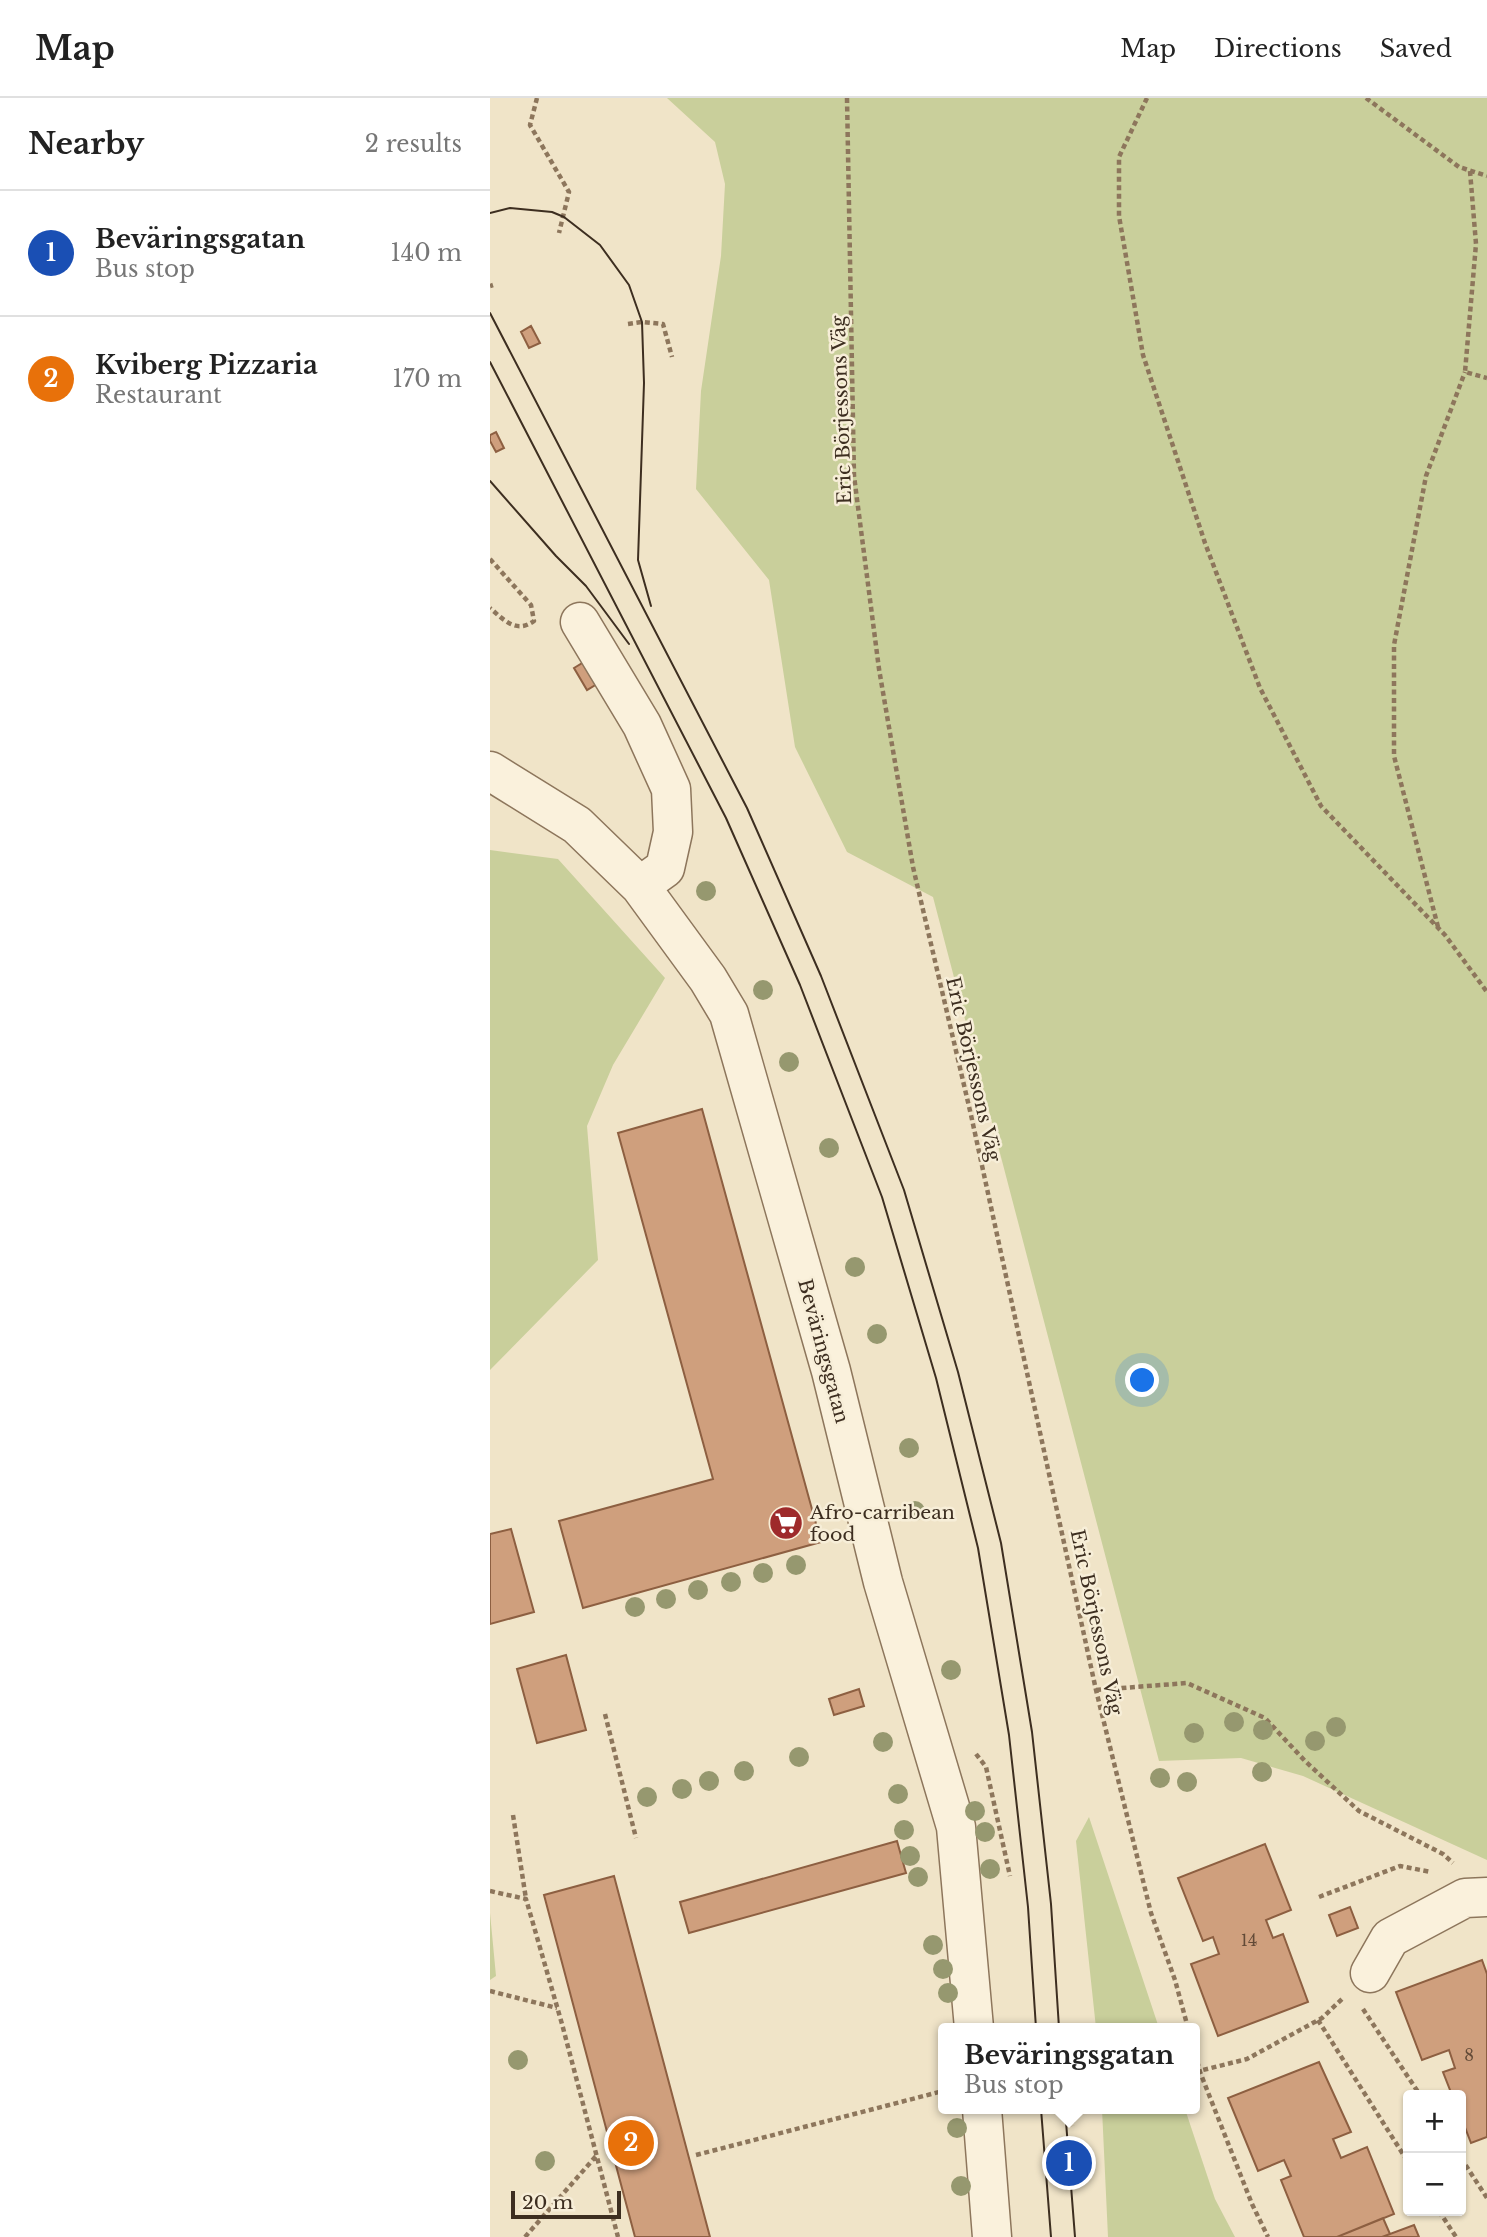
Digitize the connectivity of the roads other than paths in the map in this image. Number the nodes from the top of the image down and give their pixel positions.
1 (580, 622) dead end
2 (490, 771) edge
3 (640, 886) junction
4 (1471, 1888) edge
5 (1361, 1982) road end
6 (974, 2023) edge
7 (982, 2114) edge
8 (992, 2237) edge

1 - 3 street
2 - 3 street, Beväringsgatan
3 - 6 street, Beväringsgatan
4 - 5 street
7 - 8 street

